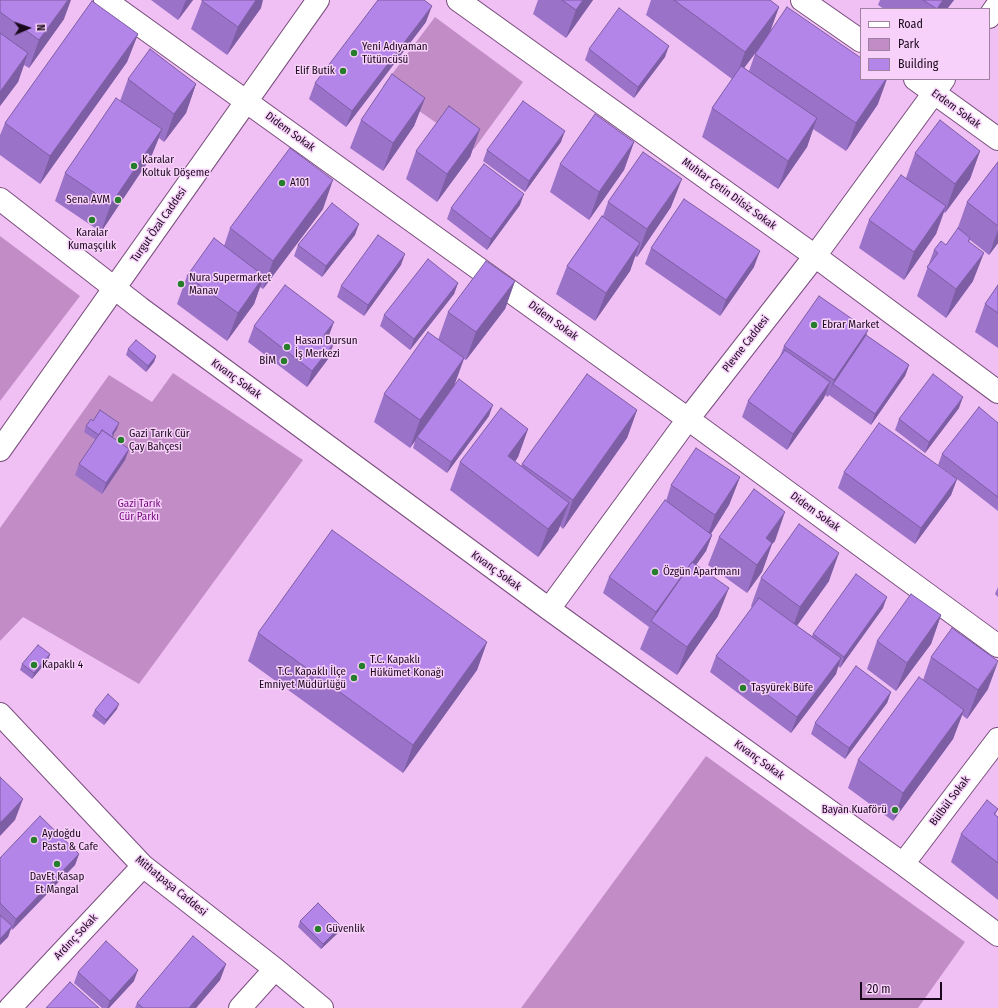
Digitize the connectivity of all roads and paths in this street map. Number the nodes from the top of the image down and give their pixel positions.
1 (105, 0) edge
2 (318, 0) edge
3 (458, 0) edge
4 (802, 0) edge
5 (998, 4) edge
6 (990, 16) edge
7 (860, 40) edge
8 (918, 80) edge
9 (939, 86) edge
10 (247, 101) junction
11 (998, 139) edge
12 (0, 199) edge
13 (816, 256) junction
14 (114, 289) junction
15 (998, 392) edge
16 (688, 418) junction
17 (0, 450) edge
18 (549, 609) junction
19 (998, 646) edge
20 (0, 714) edge
21 (998, 739) edge
22 (903, 864) junction
23 (143, 866) junction
24 (998, 936) edge
25 (275, 969) junction
26 (10, 1008) edge
27 (240, 1008) edge
28 (322, 1008) edge

1 - 10 street, Didem Sokak
2 - 10 street, Turgut Özal Caddesi
3 - 13 street, Muhtar Çetin Dilsiz Sokak
4 - 7 street
5 - 6 street
8 - 9 street, Erdem Sokak
9 - 11 street, Erdem Sokak
9 - 13 street, Plevne Caddesi
10 - 14 street, Turgut Özal Caddesi
10 - 16 street, Didem Sokak
12 - 14 street, Kıvanç Sokak
13 - 15 street, Muhtar Çetin Dilsiz Sokak
13 - 16 street, Plevne Caddesi
14 - 17 street, Turgut Özal Caddesi
14 - 18 street, Kıvanç Sokak
16 - 18 street, Plevne Caddesi
16 - 19 street, Didem Sokak
18 - 22 street, Kıvanç Sokak
20 - 23 street, Mithatpaşa Caddesi
21 - 22 street, Bülbül Sokak
22 - 24 street, Kıvanç Sokak
23 - 25 street, Mithatpaşa Caddesi
23 - 26 street, Ardınç Sokak
25 - 27 street
25 - 28 street, Mithatpaşa Caddesi

